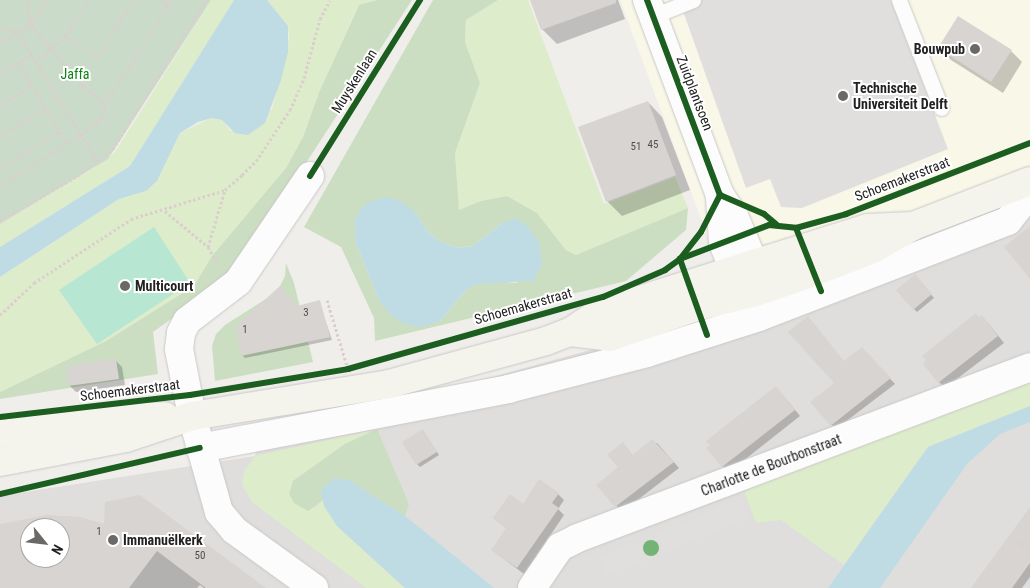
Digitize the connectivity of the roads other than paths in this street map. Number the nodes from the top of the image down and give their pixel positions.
1 (693, 0) edge
2 (899, 0) edge
3 (650, 8) edge
4 (941, 108) dead end
5 (310, 176) dead end
6 (1030, 181) edge
7 (1030, 193) edge
8 (749, 277) junction
9 (1030, 367) edge
10 (192, 416) junction
11 (0, 434) edge
12 (200, 448) junction
13 (0, 462) edge
14 (314, 588) edge
15 (532, 588) edge

1 - 3 lane
2 - 4 lane
3 - 8 street, Zuidplantsoen
5 - 10 street
6 - 8 main road, Schoemakerstraat
7 - 12 street
8 - 10 main road, Schoemakerstraat
9 - 15 street, Charlotte de Bourbonstraat
10 - 11 main road, Schoemakerstraat
10 - 12 street
10 - 13 main road, Schoemakerstraat
12 - 14 street

